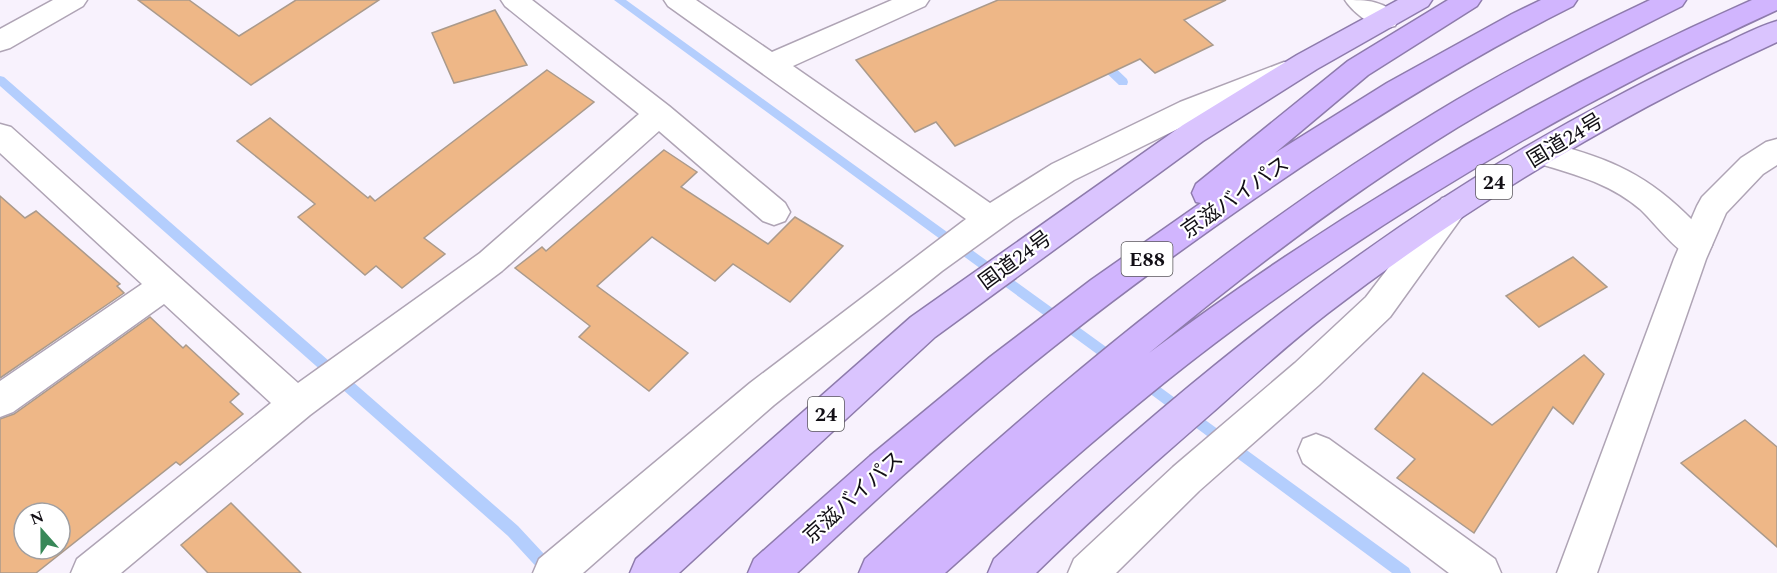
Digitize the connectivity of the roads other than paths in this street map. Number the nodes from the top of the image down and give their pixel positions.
1 (74, 0) edge
2 (514, 0) edge
3 (677, 0) edge
4 (916, 0) edge
5 (1358, 0) edge
6 (1419, 0) edge
7 (1468, 0) edge
8 (1564, 0) edge
9 (1673, 0) edge
10 (1776, 0) edge
11 (1385, 19) junction
12 (1777, 31) edge
13 (0, 41) edge
14 (1307, 62) junction
15 (770, 64) junction
16 (659, 114) junction
17 (0, 135) edge
18 (1777, 150) edge
19 (1542, 153) junction
20 (1453, 207) junction
21 (774, 212) dead end
22 (978, 221) junction
23 (1696, 245) junction
24 (166, 285) junction
25 (1083, 304) junction
26 (0, 401) edge
27 (299, 402) junction
28 (1316, 451) dead end
29 (566, 561) edge
30 (92, 573) edge
31 (650, 573) edge
32 (768, 573) edge
33 (879, 573) edge
34 (916, 573) edge
35 (1008, 573) edge
36 (1088, 573) edge
37 (1482, 573) edge
38 (1577, 573) edge

1 - 13 street
2 - 16 street
3 - 15 street
4 - 15 street
5 - 11 street
6 - 11 highway, 国道24号 / 24
7 - 25 highway
8 - 25 highway, 京滋バイパス / E88
9 - 33 highway, E88
10 - 34 highway
11 - 14 highway, 国道24号 / 24
12 - 19 highway, 国道24号 / 24
14 - 22 street
14 - 31 highway, 国道24号 / 24
15 - 22 street
16 - 21 street
16 - 27 street
17 - 24 street
18 - 23 street
19 - 20 highway, 国道24号 / 24
19 - 23 street
20 - 35 highway, 国道24号 / 24
20 - 36 street
22 - 29 street
23 - 38 street
24 - 26 street
24 - 27 street
25 - 32 highway, 京滋バイパス / E88
27 - 30 street
28 - 37 street

